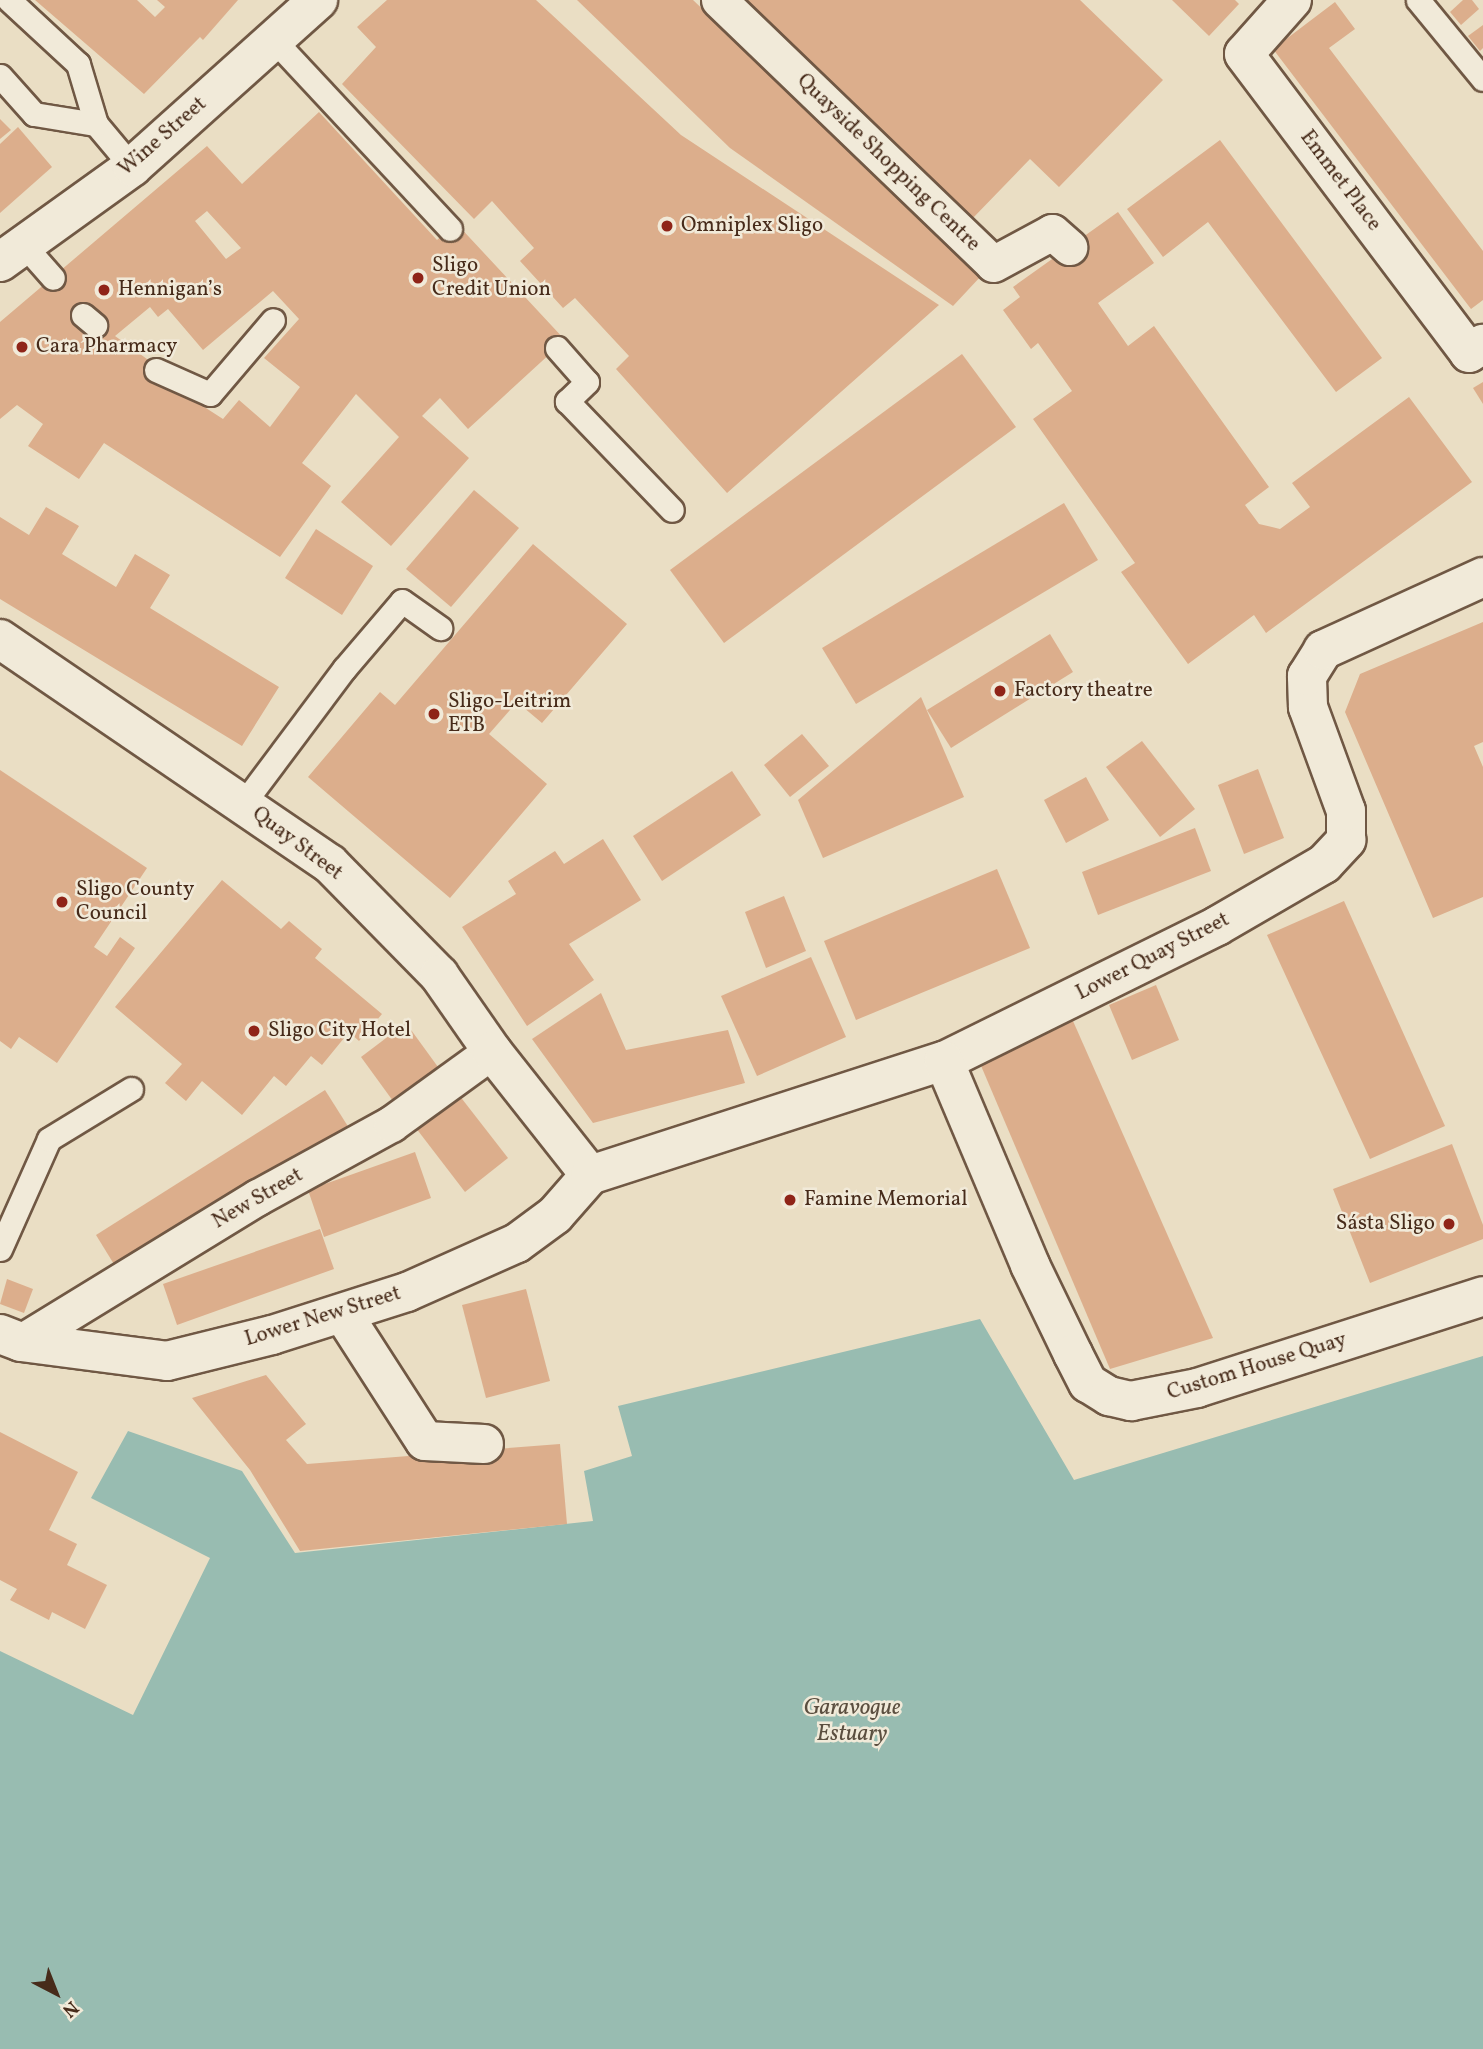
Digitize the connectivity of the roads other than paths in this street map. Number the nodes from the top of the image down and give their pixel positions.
1 (9, 0) edge
2 (318, 0) edge
3 (719, 0) edge
4 (1292, 0) edge
5 (1418, 0) edge
6 (274, 40) junction
7 (0, 76) edge
8 (1483, 79) edge
9 (96, 124) junction
10 (132, 167) junction
11 (450, 229) dead end
12 (1069, 247) dead end
13 (11, 253) edge
14 (52, 278) dead end
15 (272, 320) dead end
16 (1483, 344) edge
17 (556, 348) dead end
18 (156, 370) dead end
19 (672, 510) dead end
20 (1483, 577) edge
21 (440, 628) dead end
22 (0, 639) edge
23 (243, 804) junction
24 (492, 1051) junction
25 (944, 1061) junction
26 (131, 1089) dead end
27 (590, 1175) junction
28 (0, 1250) edge
29 (1483, 1296) edge
30 (343, 1314) junction
31 (11, 1338) edge
32 (484, 1444) dead end

1 - 9 lane
2 - 6 street, Wine Street
3 - 12 street, Quayside Shopping Centre
4 - 16 street, Emmet Place
5 - 8 lane
6 - 10 street, Wine Street
6 - 11 lane
7 - 9 lane
9 - 10 lane
10 - 13 street, Wine Street
13 - 14 lane
15 - 18 lane
17 - 19 lane
20 - 25 street, Lower Quay Street
21 - 23 lane
22 - 23 street, Quay Street
23 - 24 street, Quay Street
24 - 27 street, Quay Street
24 - 31 street, New Street
25 - 27 street, Lower Quay Street
25 - 29 street, Custom House Quay
26 - 28 lane
27 - 30 street, Lower New Street
30 - 31 street, Lower New Street
30 - 32 street

